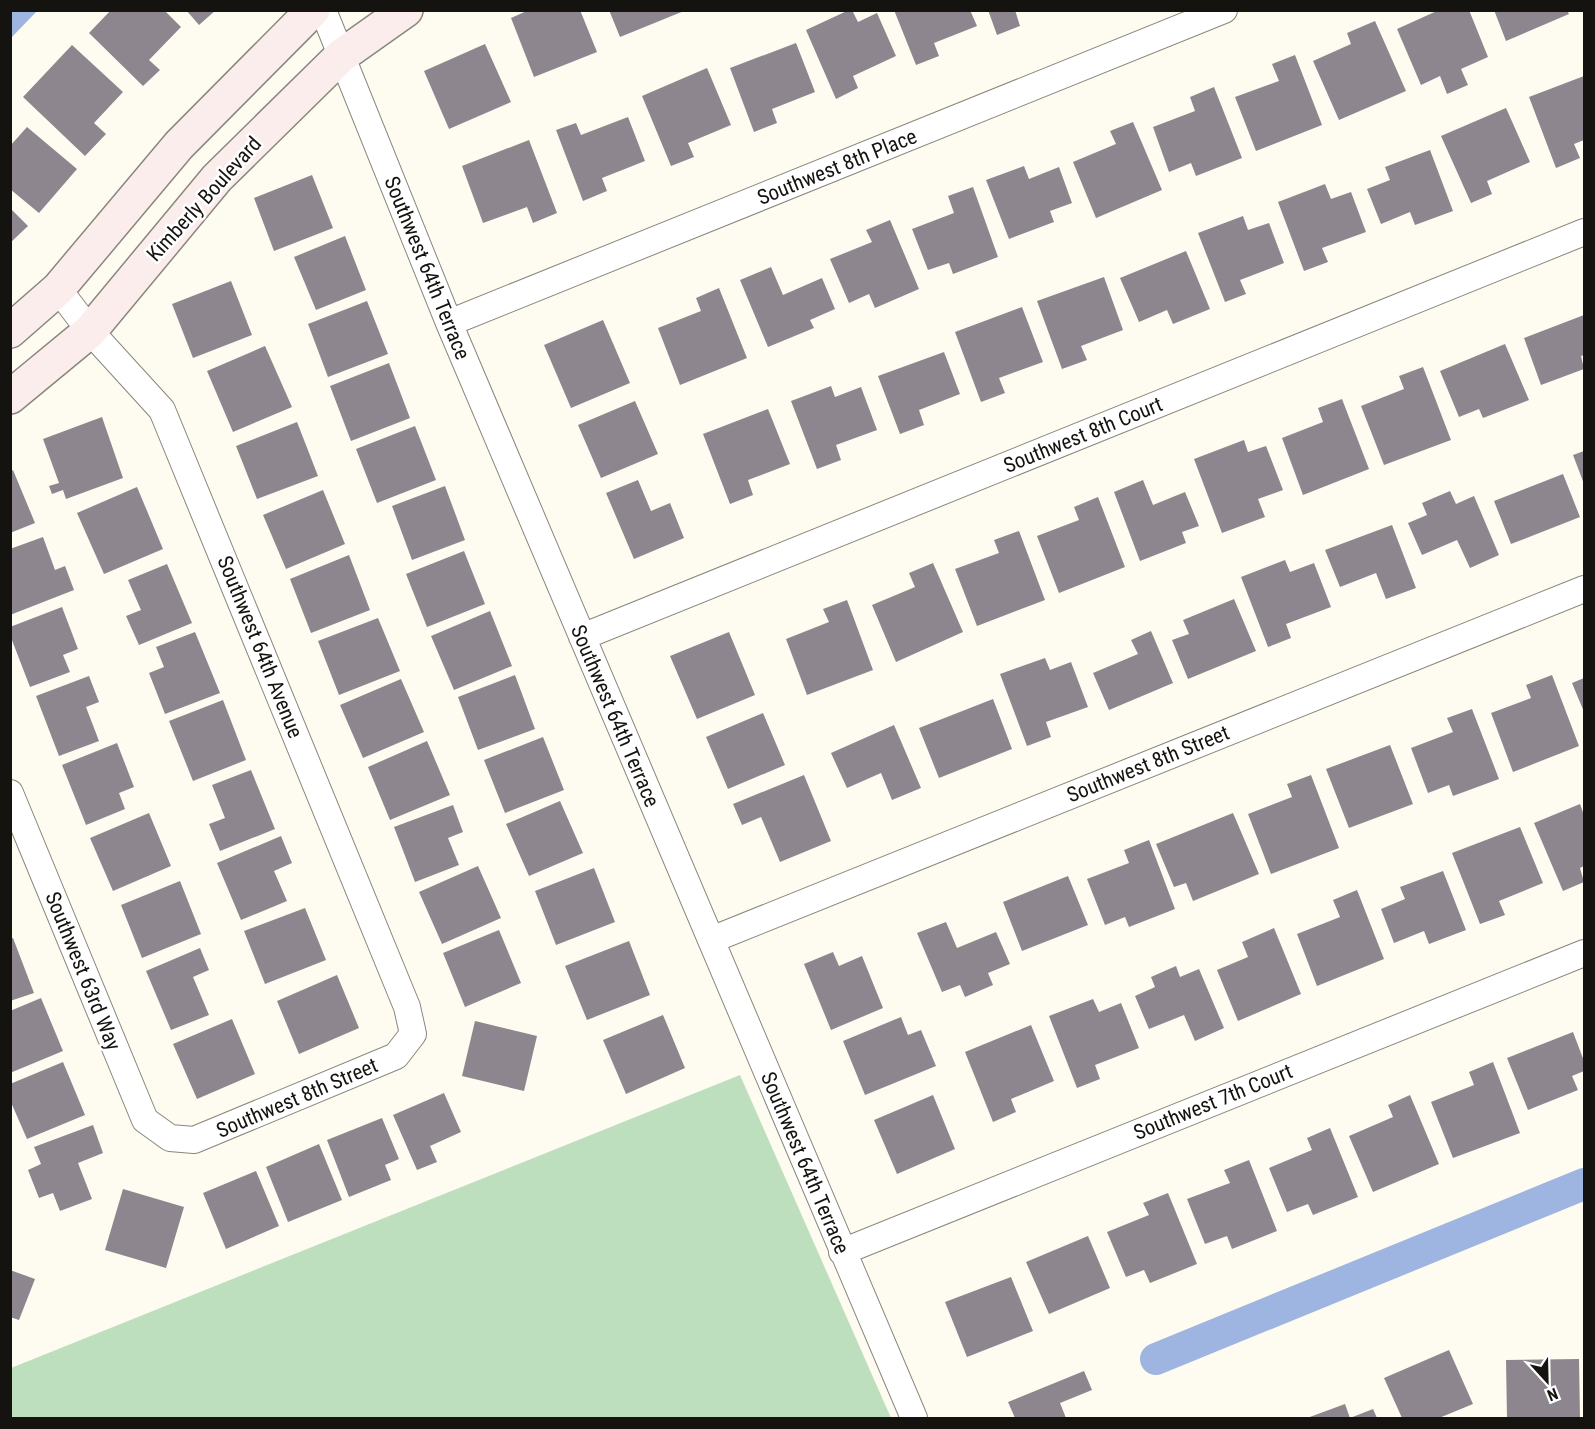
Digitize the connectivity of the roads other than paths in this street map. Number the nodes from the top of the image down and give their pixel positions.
1 (313, 10) edge
2 (323, 10) edge
3 (405, 10) edge
4 (1224, 10) edge
5 (341, 56) junction
6 (1584, 232) edge
7 (58, 289) junction
8 (449, 323) junction
9 (90, 330) junction
10 (10, 331) edge
11 (10, 397) edge
12 (1584, 589) edge
13 (582, 637) junction
14 (10, 793) edge
15 (711, 940) junction
16 (1584, 953) edge
17 (413, 1034) joint
18 (170, 1138) joint
19 (842, 1252) junction
20 (914, 1419) edge

1 - 7 street
2 - 5 street, Southwest 64th Terrace
3 - 5 street, Kimberly Boulevard
4 - 8 street, Southwest 8th Place
5 - 8 street, Southwest 64th Terrace
5 - 9 street, Kimberly Boulevard
6 - 13 street, Southwest 8th Court
7 - 9 street, Southwest 64th Avenue
7 - 10 street
8 - 13 street, Southwest 64th Terrace
9 - 11 street, Kimberly Boulevard
9 - 17 street, Southwest 64th Avenue
12 - 15 street, Southwest 8th Street
13 - 15 street, Southwest 64th Terrace
14 - 18 street, Southwest 63rd Way
15 - 19 street, Southwest 64th Terrace
16 - 19 street, Southwest 7th Court
17 - 18 street, Southwest 8th Street
19 - 20 street, Southwest 64th Terrace

